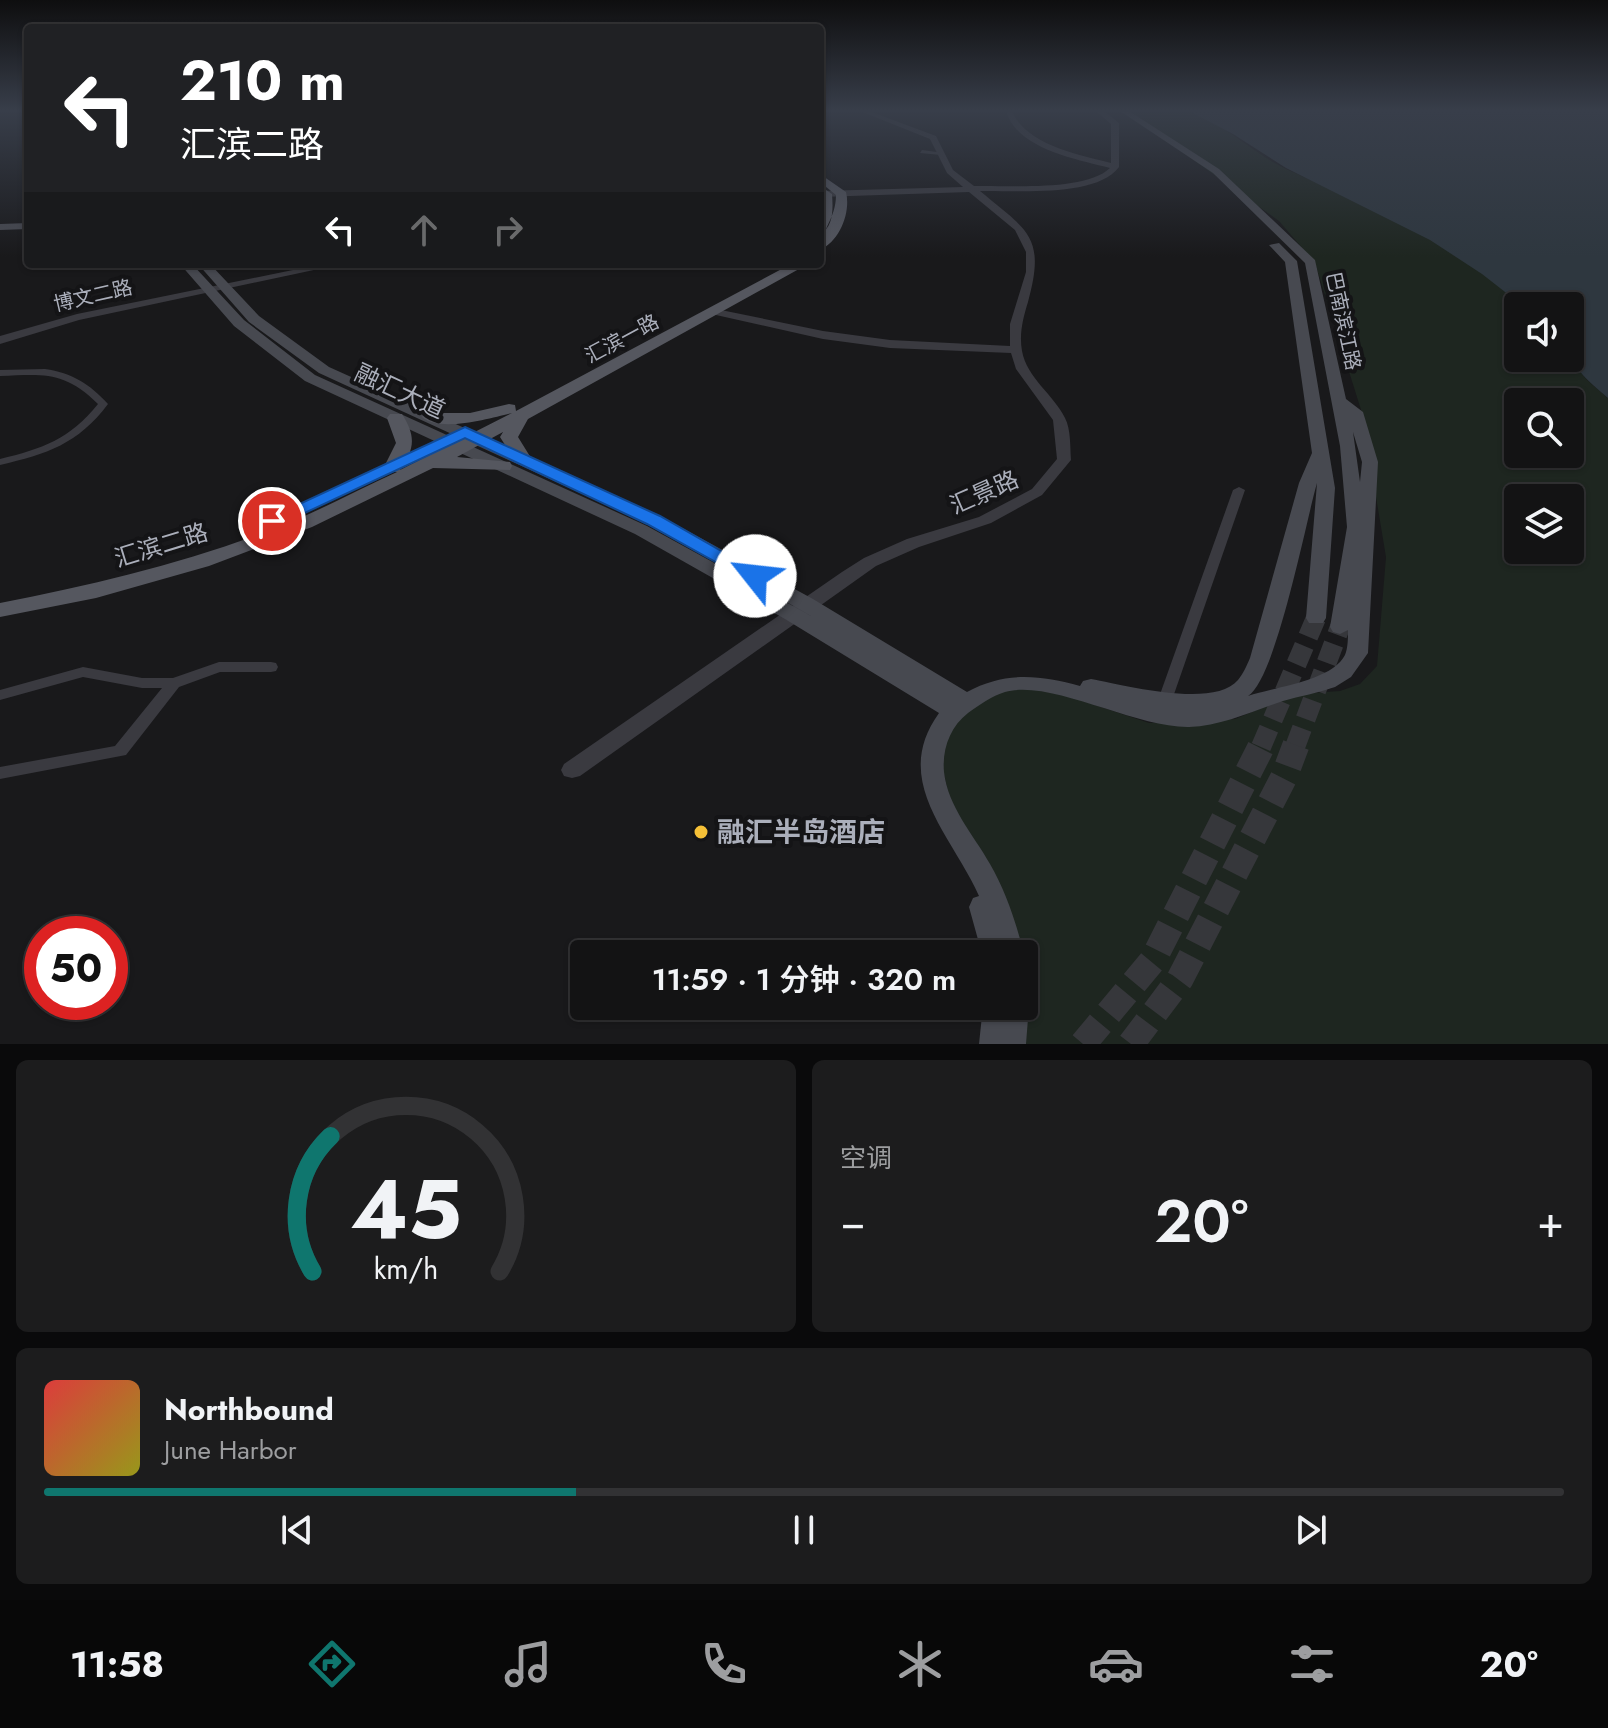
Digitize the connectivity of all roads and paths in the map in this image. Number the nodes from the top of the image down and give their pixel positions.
1 (944, 160) edge
2 (1088, 160) edge
3 (1115, 160) edge
4 (1185, 160) edge
5 (1199, 160) edge
6 (1115, 167) junction
7 (824, 180) edge
8 (973, 190) junction
9 (824, 192) edge
10 (842, 194) junction
11 (824, 198) edge
12 (824, 220) edge
13 (24, 224) edge
14 (0, 225) edge
15 (824, 242) edge
16 (189, 268) edge
17 (207, 268) edge
18 (317, 268) edge
19 (779, 268) edge
20 (794, 268) edge
21 (223, 287) junction
22 (207, 290) junction
23 (716, 312) junction
24 (0, 340) edge
25 (1016, 350) junction
26 (0, 373) edge
27 (1339, 401) junction
28 (515, 412) junction
29 (431, 417) junction
30 (396, 418) junction
31 (463, 440) junction
32 (1322, 450) junction
33 (522, 458) junction
34 (0, 462) edge
35 (503, 466) junction
36 (402, 470) junction
37 (1239, 490) dead end
38 (0, 597) edge
39 (799, 609) junction
40 (0, 610) edge
41 (1316, 618) tunnel mouth
42 (1340, 627) tunnel mouth
43 (271, 667) dead end
44 (174, 683) junction
45 (0, 695) edge
46 (1165, 700) junction
47 (957, 704) junction
48 (572, 770) dead end
49 (0, 773) edge
50 (993, 940) edge
51 (1007, 940) edge
52 (997, 1020) edge
53 (1013, 1020) edge
54 (994, 1044) edge
55 (1011, 1044) edge

1 - 8 street
2 - 6 street
3 - 6 street
4 - 32 main road, 巴南滨江路
5 - 27 main road, 巴南滨江路
6 - 8 street
7 - 10 main road
8 - 10 street
8 - 25 street
9 - 10 street
10 - 15 main road
11 - 12 main road
13 - 14 main road
16 - 22 main road, 融汇大道
17 - 21 main road, 融汇大道
18 - 21 street, 博文二路
19 - 28 main road, 汇滨一路
20 - 23 main road, 汇滨一路
21 - 22 street, 博文二路
21 - 29 main road, 融汇大道
22 - 24 street, 博文二路
22 - 30 main road, 融汇大道
23 - 25 street
23 - 28 main road, 汇滨一路
25 - 39 street, 汇景路
26 - 34 street
27 - 42 main road, 巴南滨江路
27 - 47 main road
28 - 29 main road
28 - 31 main road, 汇滨一路
28 - 33 main road
29 - 31 main road, 融汇大道
30 - 31 main road, 融汇大道
30 - 36 main road
31 - 33 main road, 融汇大道
31 - 35 main road, 融汇大道
31 - 36 main road, 汇滨二路
32 - 41 main road, 巴南滨江路
32 - 46 main road
33 - 39 main road, 融汇大道
35 - 36 main road
35 - 39 main road, 融汇大道
36 - 38 main road, 汇滨二路
36 - 40 main road, 汇滨二路
37 - 46 street
39 - 47 main road, 融汇大道
39 - 48 street, 汇景路
43 - 44 street
44 - 45 street
44 - 49 street
46 - 47 main road
47 - 50 main road
47 - 51 main road
52 - 54 main road
53 - 55 main road

